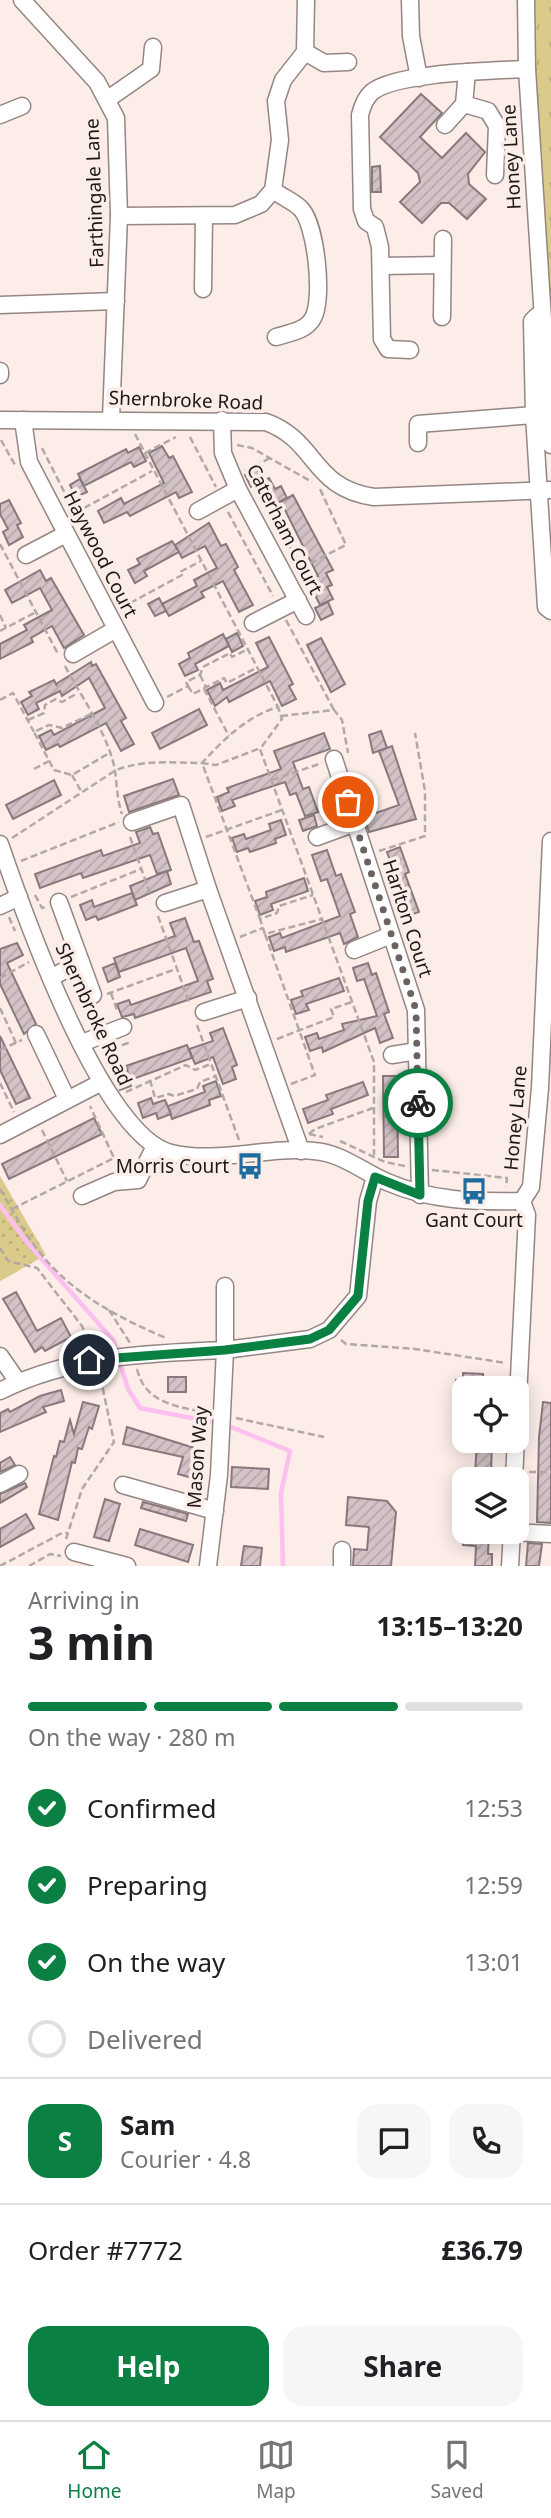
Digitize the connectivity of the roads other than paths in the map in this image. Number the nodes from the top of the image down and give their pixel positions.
1 (22, 0) edge
2 (306, 0) edge
3 (410, 0) edge
4 (526, 0) edge
5 (153, 47) dead end
6 (305, 52) junction
7 (348, 62) dead end
8 (527, 69) junction
9 (467, 72) junction
10 (419, 78) junction
11 (108, 99) junction
12 (464, 104) junction
13 (22, 106) dead end
14 (0, 115) edge
15 (445, 125) dead end
16 (495, 174) dead end
17 (273, 190) junction
18 (119, 216) junction
19 (204, 216) junction
20 (443, 239) dead end
21 (442, 265) junction
22 (382, 266) junction
23 (203, 289) dead end
24 (116, 301) junction
25 (0, 305) edge
26 (541, 312) junction
27 (442, 317) dead end
28 (276, 337) dead end
29 (410, 349) dead end
30 (534, 415) junction
31 (23, 419) junction
32 (119, 419) junction
33 (0, 420) edge
34 (222, 420) junction
35 (418, 443) dead end
36 (551, 444) edge
37 (235, 483) junction
38 (545, 491) edge
39 (198, 511) dead end
40 (63, 527) junction
41 (26, 555) dead end
42 (298, 600) junction
43 (551, 611) edge
44 (306, 616) dead end
45 (112, 622) junction
46 (253, 623) dead end
47 (73, 654) dead end
48 (155, 703) road end
49 (334, 759) road end
50 (355, 823) junction
51 (128, 825) road end
52 (317, 837) dead end
53 (6, 841) edge
54 (551, 841) edge
55 (551, 857) edge
56 (208, 889) junction
57 (19, 897) junction
58 (59, 902) road end
59 (158, 904) road end
60 (2, 906) edge
61 (391, 935) junction
62 (550, 935) edge
63 (354, 950) dead end
64 (81, 962) junction
65 (52, 976) junction
66 (95, 997) road end
67 (248, 998) junction
68 (548, 1008) edge
69 (204, 1012) dead end
70 (123, 1027) road end
71 (36, 1034) road end
72 (82, 1043) junction
73 (417, 1051) junction
74 (393, 1055) dead end
75 (100, 1083) junction
76 (67, 1099) junction
77 (0, 1135) edge
78 (154, 1147) junction
79 (301, 1151) junction
80 (375, 1177) junction
81 (420, 1195) junction
82 (82, 1196) dead end
83 (522, 1201) junction
84 (225, 1286) dead end
85 (225, 1350) junction
86 (0, 1356) edge
87 (18, 1382) junction
88 (0, 1391) edge
89 (515, 1467) edge
90 (19, 1474) dead end
91 (0, 1484) edge
92 (123, 1485) dead end
93 (215, 1511) junction
94 (529, 1533) edge
95 (551, 1534) edge
96 (511, 1544) edge
97 (73, 1553) edge
98 (127, 1566) edge
99 (208, 1566) edge
100 (510, 1566) edge

1 - 11 street, Farthingale Lane
2 - 6 street
3 - 10 street
4 - 8 street, Honey Lane
5 - 11 street
6 - 7 street
6 - 17 street
8 - 9 street
8 - 26 street, Honey Lane
9 - 10 street
9 - 12 street
10 - 22 street
11 - 18 street, Farthingale Lane
12 - 15 street
12 - 16 street
13 - 14 street
17 - 19 street
17 - 28 street
18 - 19 street
18 - 24 street, Farthingale Lane
19 - 23 street
20 - 21 street
21 - 22 street
21 - 27 street
22 - 29 street
24 - 25 street
24 - 32 street, Farthingale Lane
26 - 30 street, Honey Lane
26 - 36 street, Honey Lane
30 - 35 street
30 - 38 street, Honey Lane
31 - 32 street, Shernbroke Road
31 - 33 street, Shernbroke Road
31 - 40 street, Haywood Court
32 - 34 street, Shernbroke Road
34 - 37 street, Caterham Court
34 - 38 street, Shernbroke Road
37 - 39 street
37 - 42 street, Caterham Court
38 - 43 street, Honey Lane
40 - 41 street
40 - 45 street, Haywood Court
42 - 44 street, Caterham Court
42 - 46 street
45 - 47 street
45 - 48 street, Haywood Court
49 - 50 street, Harlton Court
50 - 52 street
50 - 61 street, Harlton Court
51 - 56 street
53 - 57 street, Shernbroke Road
54 - 55 street, Honey Lane
55 - 62 street, Honey Lane
56 - 59 street
56 - 67 street
57 - 60 street
57 - 65 street, Shernbroke Road
58 - 64 street
61 - 63 street
61 - 73 street, Harlton Court
62 - 68 street, Honey Lane
64 - 65 street
64 - 66 street
65 - 72 street, Shernbroke Road
67 - 69 street
67 - 79 street
68 - 83 street, Honey Lane
70 - 72 street
71 - 76 street
72 - 75 street, Shernbroke Road
73 - 74 street
73 - 81 street
75 - 76 street
75 - 78 street, Shernbroke Road
76 - 77 street
78 - 79 street
78 - 82 street
79 - 80 street
80 - 81 street
80 - 85 street
81 - 83 street
83 - 89 street, Honey Lane
84 - 85 street, Mason Way
85 - 87 street
85 - 93 street, Mason Way
86 - 87 street
87 - 88 street
90 - 91 street
92 - 93 street
93 - 99 street, Mason Way
94 - 95 street
96 - 100 street
97 - 98 street

